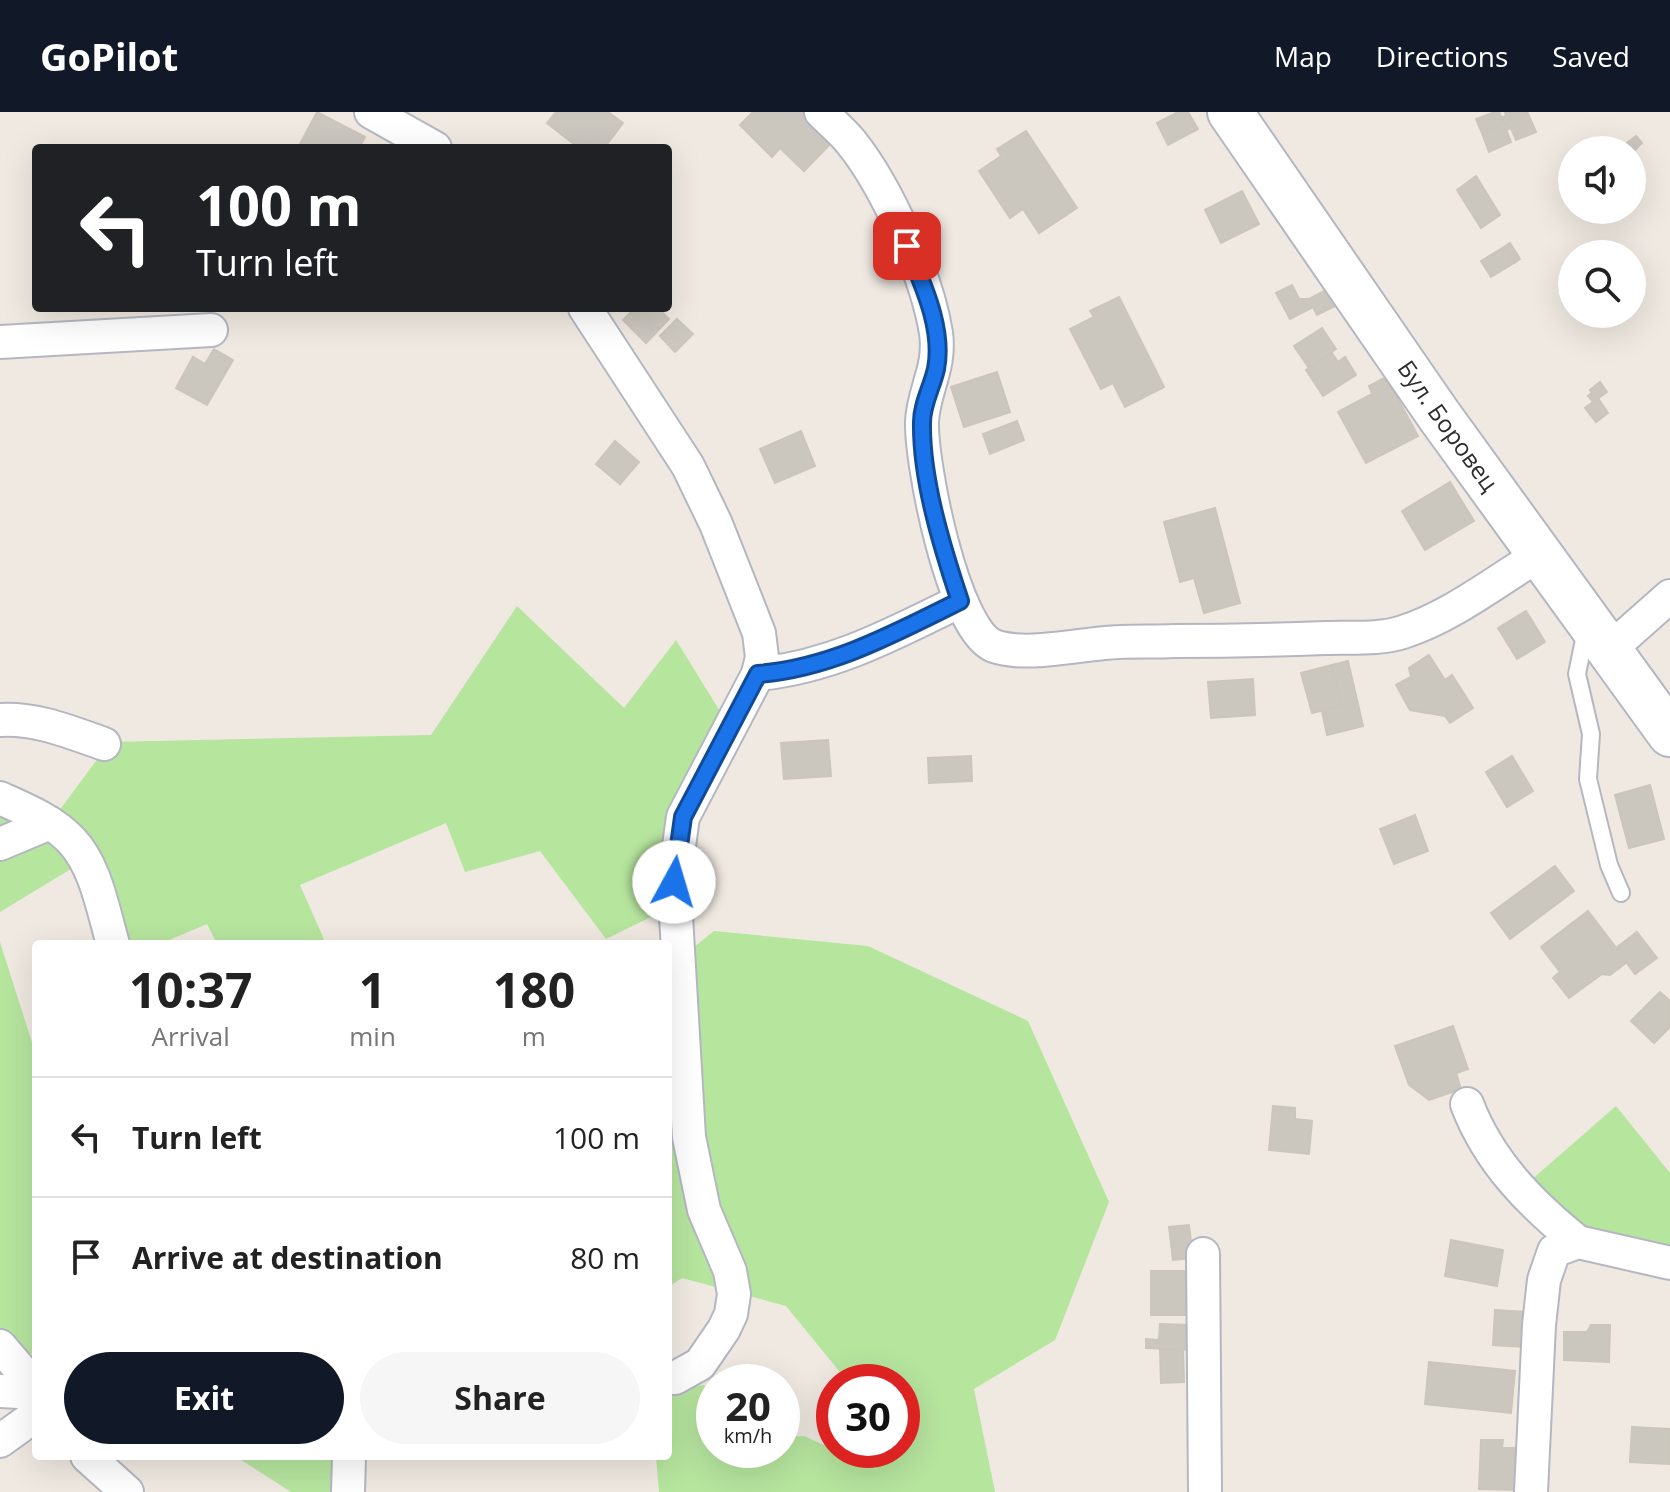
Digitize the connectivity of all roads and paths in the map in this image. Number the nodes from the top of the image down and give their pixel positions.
1 (371, 112) edge
2 (821, 112) edge
3 (1230, 112) edge
4 (428, 144) edge
5 (588, 312) edge
6 (211, 330) dead end
7 (0, 342) edge
8 (1539, 555) junction
9 (1670, 596) edge
10 (960, 601) junction
11 (1598, 637) junction
12 (758, 674) junction
13 (0, 720) edge
14 (1670, 734) edge
15 (104, 744) dead end
16 (0, 798) edge
17 (50, 823) junction
18 (0, 844) edge
19 (1621, 893) dead end
20 (112, 940) edge
21 (1467, 1104) dead end
22 (1578, 1242) junction
23 (1203, 1254) dead end
24 (1670, 1263) edge
25 (0, 1346) edge
26 (672, 1378) edge
27 (32, 1385) edge
28 (32, 1390) edge
29 (0, 1391) edge
30 (32, 1418) edge
31 (0, 1441) edge
32 (91, 1460) edge
33 (349, 1460) edge
34 (127, 1492) edge
35 (348, 1492) edge
36 (1205, 1492) edge
37 (1531, 1492) edge

1 - 4 street
2 - 10 street
3 - 8 street, Бул. Боровец
5 - 12 street
6 - 7 street
8 - 10 street
8 - 11 street, Бул. Боровец
9 - 11 street
10 - 12 street
11 - 14 street, Бул. Боровец
11 - 19 lane
12 - 26 street
13 - 15 street
16 - 17 street
17 - 18 street
17 - 20 street
21 - 22 street
22 - 24 street
22 - 37 street
23 - 36 street
25 - 27 street
28 - 29 street
30 - 31 street
32 - 34 street
33 - 35 street

